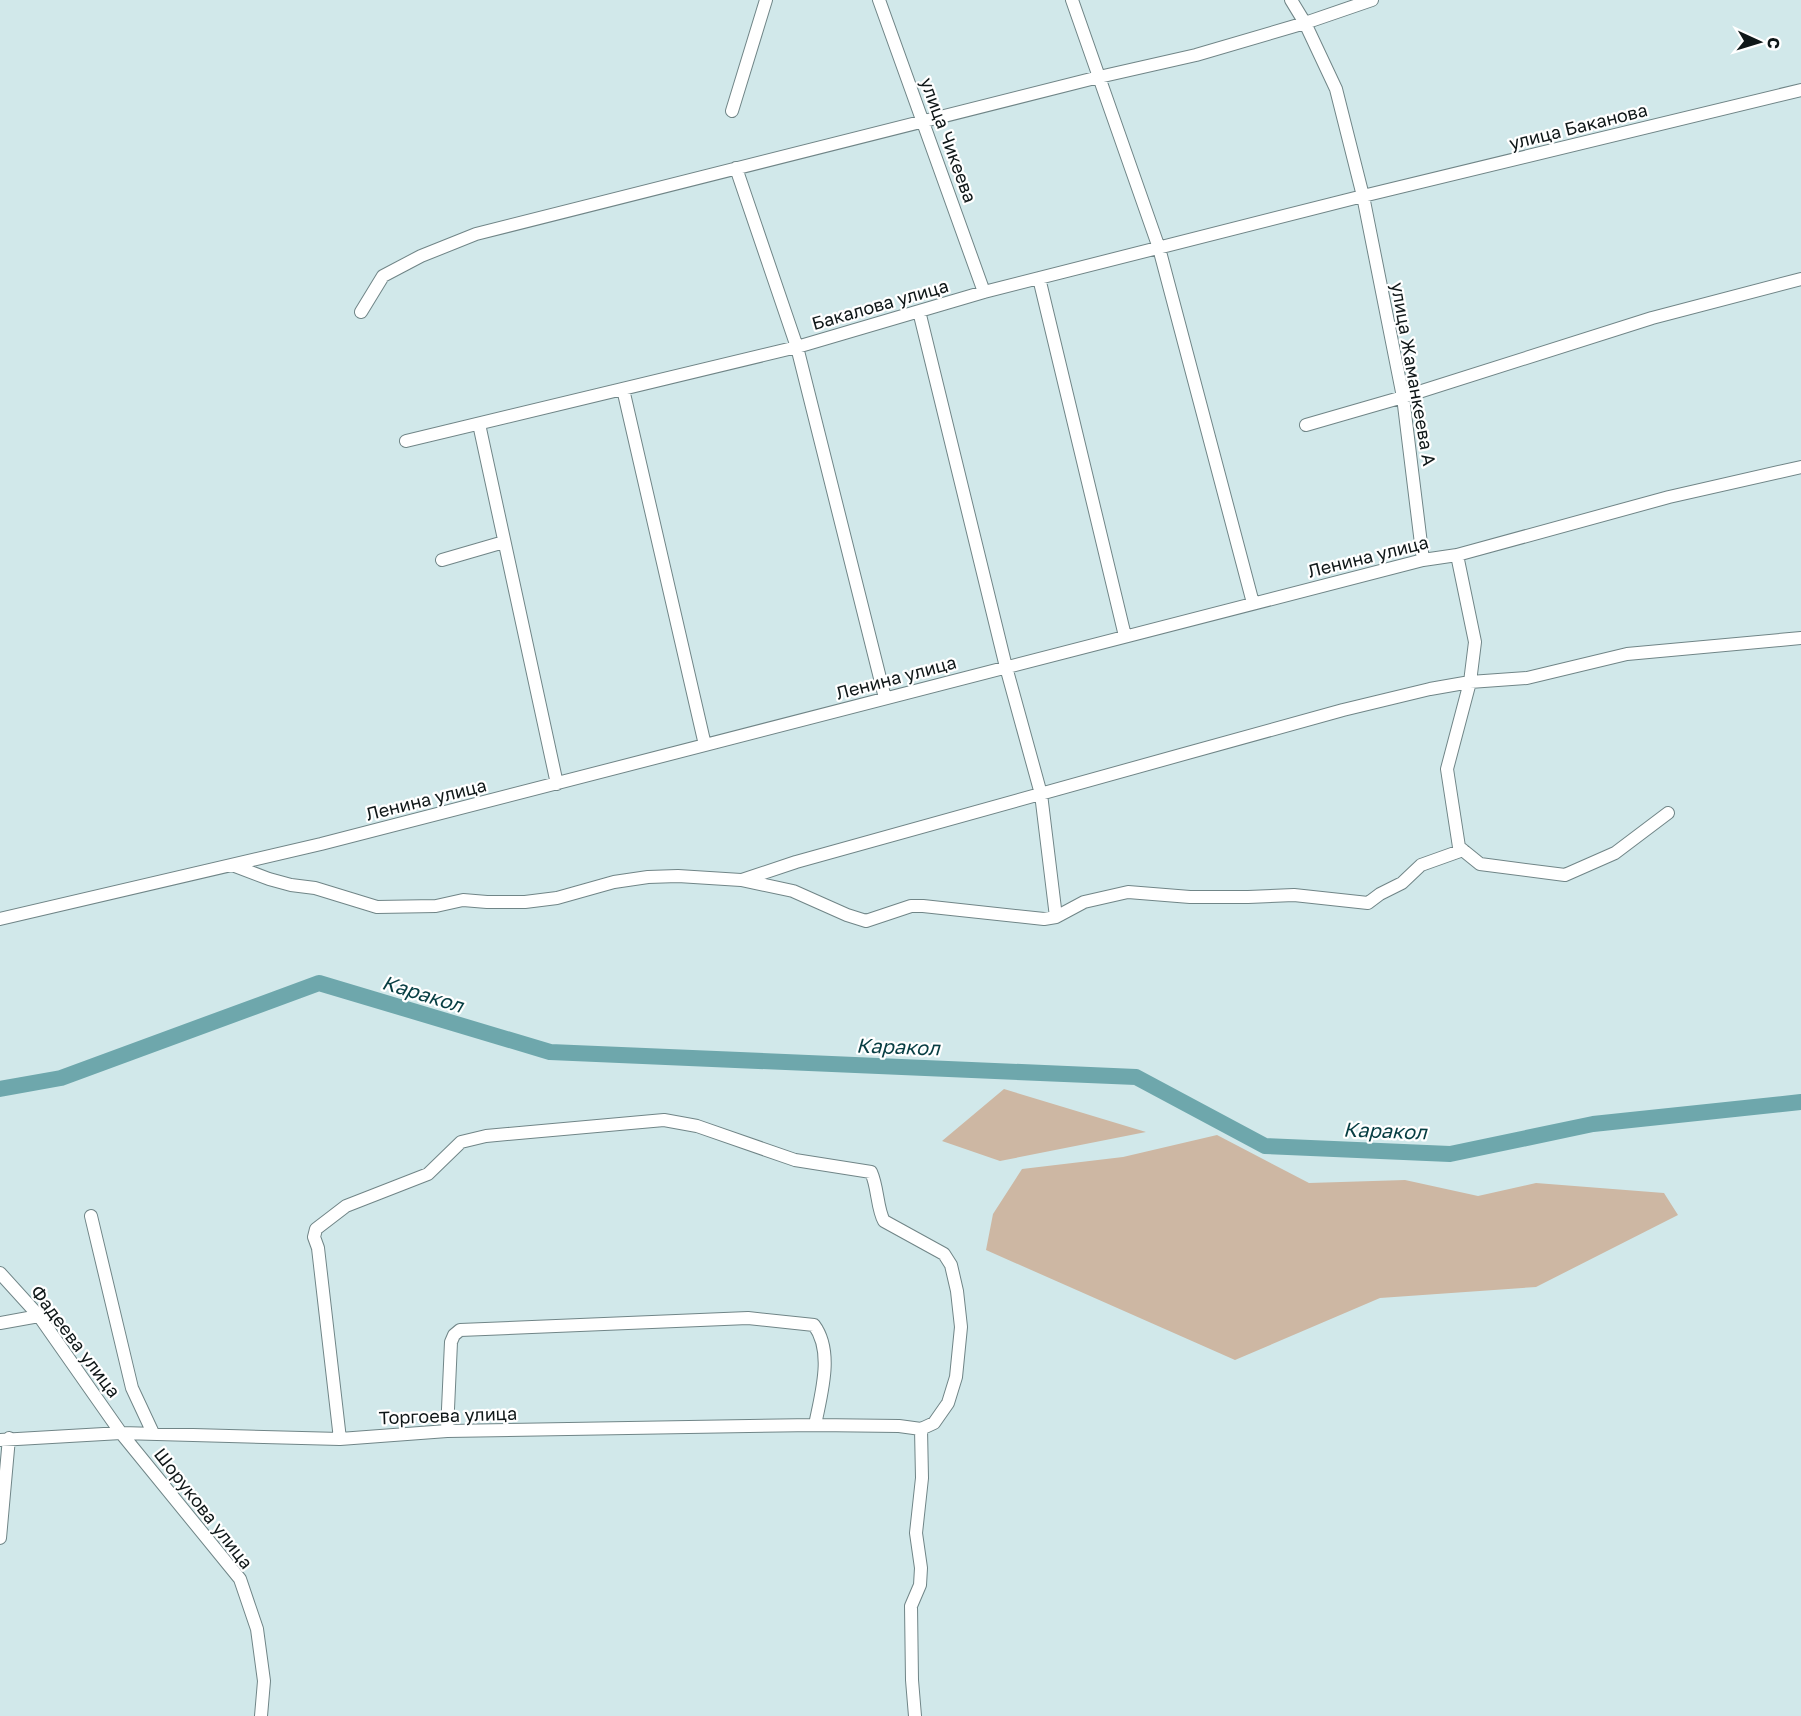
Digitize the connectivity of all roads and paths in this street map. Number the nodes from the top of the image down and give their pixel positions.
1 (766, 0) edge
2 (879, 0) edge
3 (1072, 0) edge
4 (1291, 0) edge
5 (1372, 0) edge
6 (1305, 23) junction
7 (1099, 77) junction
8 (1801, 90) edge
9 (732, 111) dead end
10 (924, 121) junction
11 (736, 168) junction
12 (1363, 196) junction
13 (1159, 248) junction
14 (1039, 278) junction
15 (1801, 279) edge
16 (984, 292) junction
17 (919, 311) junction
18 (361, 312) dead end
19 (797, 347) junction
20 (623, 389) junction
21 (1403, 397) junction
22 (479, 424) junction
23 (1306, 425) dead end
24 (406, 441) dead end
25 (1801, 467) edge
26 (504, 542) junction
27 (1457, 555) junction
28 (442, 560) dead end
29 (1423, 560) junction
30 (1253, 603) junction
31 (1125, 636) junction
32 (1801, 638) edge
33 (1006, 667) junction
34 (1470, 681) junction
35 (885, 698) junction
36 (705, 745) junction
37 (557, 783) junction
38 (1041, 794) junction
39 (1668, 813) dead end
40 (1463, 850) junction
41 (232, 865) junction
42 (741, 880) junction
43 (1056, 917) junction
44 (0, 919) edge
45 (91, 1216) dead end
46 (0, 1273) edge
47 (39, 1316) junction
48 (0, 1323) edge
49 (815, 1425) junction
50 (921, 1429) junction
51 (447, 1431) junction
52 (121, 1433) junction
53 (153, 1433) junction
54 (4, 1439) edge
55 (340, 1439) junction
56 (0, 1538) edge
57 (261, 1716) edge
58 (915, 1716) edge

1 - 9 street
2 - 10 street, улица Чикеева
3 - 7 street
4 - 6 street, улица Жаманкеева А
5 - 6 street
6 - 7 street
6 - 12 street, улица Жаманкеева А
7 - 10 street
7 - 13 street
8 - 12 street, улица Баканова
10 - 11 street
10 - 16 street, улица Чикеева
11 - 18 street
11 - 19 street
12 - 13 street, Бакалова улица
12 - 21 street, улица Жаманкеева А
13 - 14 street, Бакалова улица
13 - 30 street
14 - 16 street, Бакалова улица
14 - 31 street
15 - 21 street
16 - 17 street, Бакалова улица
17 - 19 street, Бакалова улица
17 - 33 street
19 - 20 street, Бакалова улица
19 - 35 street
20 - 22 street, Бакалова улица
20 - 36 street
21 - 23 street
21 - 29 street, улица Жаманкеева А
22 - 24 street, Бакалова улица
22 - 26 street
25 - 27 street, Ленина улица
26 - 28 street
26 - 37 street
27 - 29 street, Ленина улица
27 - 34 street
29 - 30 street, Ленина улица
30 - 31 street, Ленина улица
31 - 33 street, Ленина улица
32 - 34 street
33 - 35 street, Ленина улица
33 - 38 street
34 - 38 street
34 - 40 street
35 - 36 street, Ленина улица
36 - 37 street, Ленина улица
37 - 41 street, Ленина улица
38 - 42 street
38 - 43 street
39 - 40 street
40 - 43 street
41 - 42 street
41 - 44 street, Ленина улица
42 - 43 street
45 - 53 street
46 - 47 street, Фадеева улица
47 - 48 street
47 - 52 street, Фадеева улица
49 - 50 street, Торгоева улица
49 - 51 street, Торгоева улица
49 - 51 street
50 - 55 street
50 - 58 street
51 - 55 street, Торгоева улица
52 - 53 street, Торгоева улица
52 - 54 street, Торгоева улица
52 - 57 street, Шорукова улица
53 - 55 street, Торгоева улица
54 - 56 street

